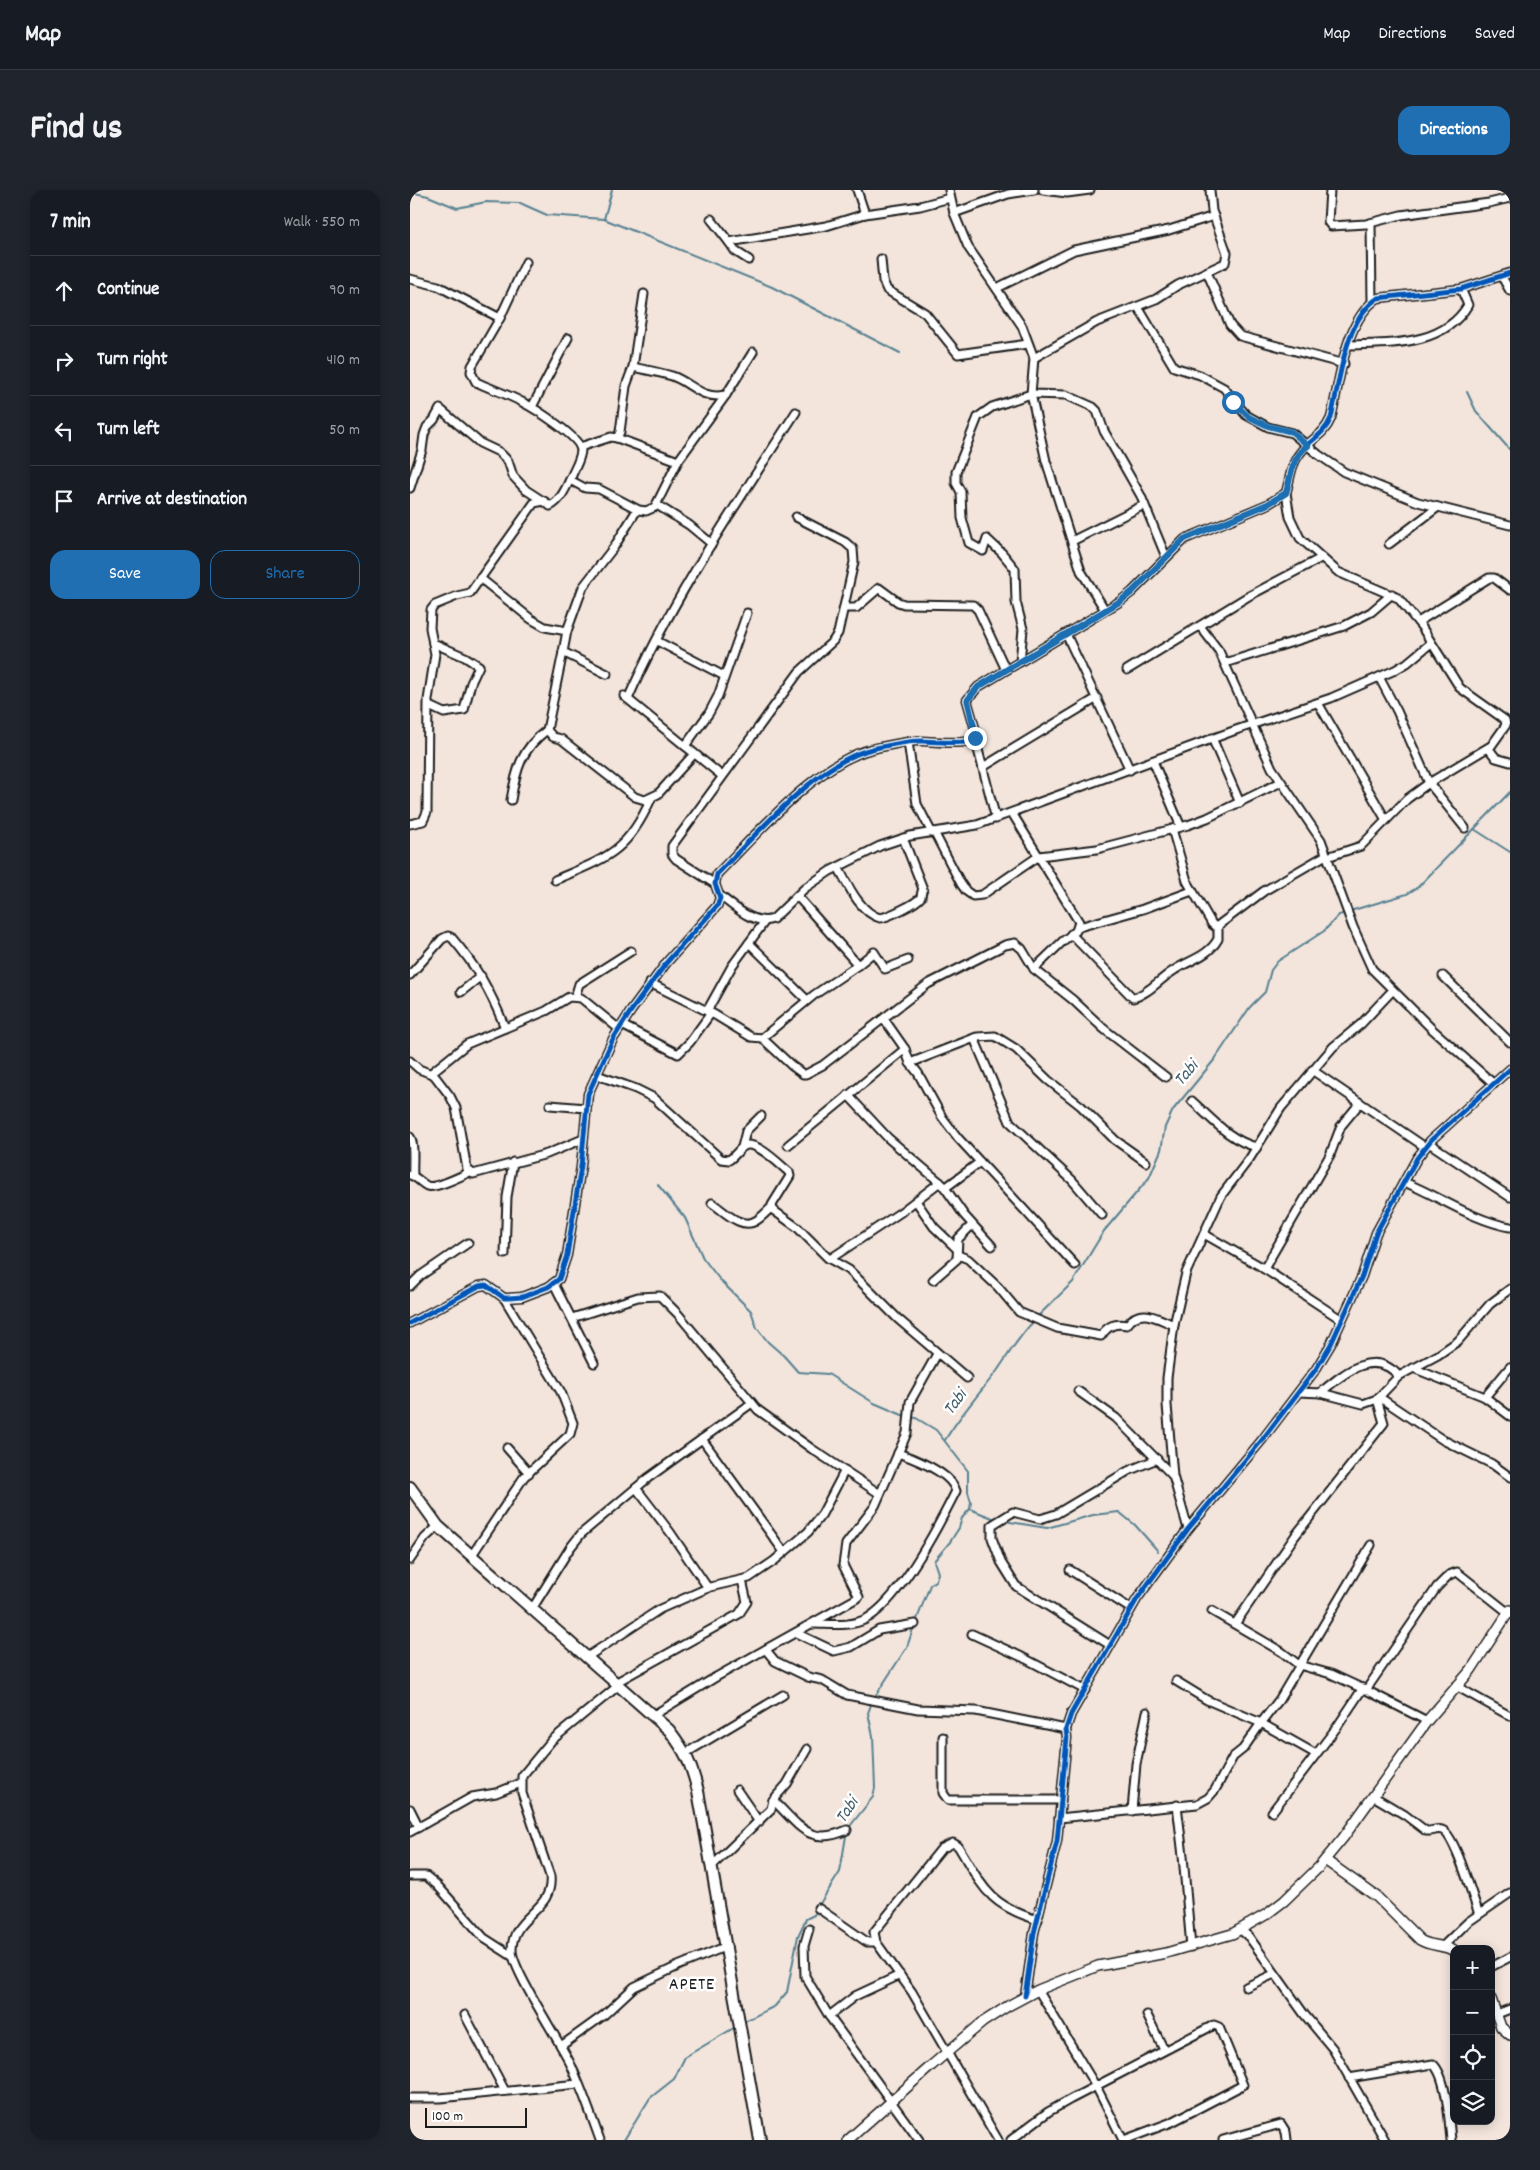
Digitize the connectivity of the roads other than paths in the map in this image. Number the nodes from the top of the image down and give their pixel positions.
1 (857, 190) edge
2 (949, 190) edge
3 (1034, 190) edge
4 (1043, 190) edge
5 (1090, 190) edge
6 (1210, 190) edge
7 (1330, 190) edge
8 (950, 198) junction
9 (1510, 198) edge
10 (954, 213) junction
11 (865, 214) junction
12 (1214, 216) junction
13 (711, 219) dead end
14 (1371, 223) junction
15 (729, 242) junction
16 (881, 259) dead end
17 (749, 260) dead end
18 (526, 262) dead end
19 (1207, 272) junction
20 (1510, 273) edge
21 (1502, 277) junction
22 (410, 278) edge
23 (997, 288) junction
24 (1461, 289) junction
25 (1510, 291) edge
26 (644, 294) dead end
27 (1372, 302) junction
28 (1138, 306) junction
29 (500, 318) junction
30 (568, 338) dead end
31 (1028, 344) junction
32 (1348, 345) junction
33 (753, 352) dead end
34 (1034, 358) junction
35 (1344, 364) junction
36 (633, 367) junction
37 (1031, 394) junction
38 (726, 395) junction
39 (532, 407) junction
40 (796, 412) dead end
41 (618, 438) junction
42 (1308, 446) junction
43 (580, 447) junction
44 (678, 461) junction
45 (570, 480) junction
46 (410, 488) edge
47 (1286, 493) junction
48 (544, 501) junction
49 (1144, 504) junction
50 (657, 505) junction
51 (1438, 507) junction
52 (637, 510) junction
53 (796, 517) dead end
54 (1510, 525) edge
55 (1072, 541) junction
56 (712, 544) junction
57 (1389, 544) dead end
58 (1166, 557) junction
59 (1321, 558) junction
60 (480, 578) junction
61 (1510, 590) edge
62 (1392, 594) junction
63 (845, 608) junction
64 (1105, 610) junction
65 (747, 613) dead end
66 (1418, 622) junction
67 (1200, 626) junction
68 (567, 632) junction
69 (1066, 634) junction
70 (657, 641) junction
71 (433, 643) junction
72 (1432, 644) junction
73 (564, 652) junction
74 (1020, 662) junction
75 (1225, 663) junction
76 (1006, 670) junction
77 (1127, 670) dead end
78 (607, 674) dead end
79 (724, 676) junction
80 (1378, 677) junction
81 (1097, 698) junction
82 (1318, 703) junction
83 (429, 706) junction
84 (1252, 724) junction
85 (547, 730) junction
86 (975, 738) junction
87 (1212, 738) junction
88 (908, 742) junction
89 (685, 746) junction
90 (1489, 747) junction
91 (694, 754) junction
92 (1153, 761) junction
93 (1510, 762) edge
94 (983, 767) junction
95 (1130, 770) junction
96 (722, 776) junction
97 (1281, 782) junction
98 (1429, 782) junction
99 (651, 799) junction
100 (511, 800) dead end
101 (1240, 803) junction
102 (1012, 813) junction
103 (996, 819) junction
104 (1386, 820) junction
105 (410, 824) edge
106 (1181, 827) junction
107 (1465, 828) dead end
108 (1172, 829) junction
109 (933, 832) junction
110 (903, 838) junction
111 (1039, 856) junction
112 (1326, 856) junction
113 (838, 867) junction
114 (555, 880) dead end
115 (715, 884) junction
116 (1192, 891) junction
117 (719, 895) junction
118 (797, 896) junction
119 (765, 921) junction
120 (1079, 927) junction
121 (1218, 927) junction
122 (1071, 934) junction
123 (749, 944) junction
124 (631, 951) dead end
125 (908, 960) dead end
126 (858, 965) junction
127 (1034, 969) junction
128 (410, 975) edge
129 (481, 976) junction
130 (1443, 976) dead end
131 (650, 983) junction
132 (1392, 991) junction
133 (461, 992) dead end
134 (575, 997) junction
135 (807, 1000) junction
136 (709, 1012) junction
137 (884, 1020) junction
138 (621, 1027) junction
139 (505, 1028) junction
140 (762, 1038) junction
141 (974, 1038) junction
142 (1510, 1042) edge
143 (904, 1049) junction
144 (410, 1061) edge
145 (910, 1063) junction
146 (1510, 1069) edge
147 (1312, 1070) junction
148 (431, 1073) junction
149 (597, 1075) junction
150 (1166, 1077) dead end
151 (1494, 1084) junction
152 (848, 1095) junction
153 (1192, 1101) dead end
154 (1360, 1103) junction
155 (550, 1104) dead end
156 (586, 1108) junction
157 (761, 1116) dead end
158 (410, 1137) edge
159 (583, 1139) junction
160 (788, 1145) dead end
161 (1427, 1145) junction
162 (742, 1147) junction
163 (1257, 1147) junction
164 (513, 1162) junction
165 (980, 1162) junction
166 (1146, 1162) dead end
167 (470, 1172) junction
168 (412, 1175) edge
169 (1404, 1182) junction
170 (942, 1185) junction
171 (1510, 1197) edge
172 (916, 1201) junction
173 (712, 1203) dead end
174 (772, 1207) junction
175 (1102, 1215) dead end
176 (972, 1225) junction
177 (1510, 1227) edge
178 (1204, 1234) junction
179 (468, 1243) dead end
180 (992, 1246) dead end
181 (957, 1252) junction
182 (505, 1254) dead end
183 (830, 1259) junction
184 (1075, 1265) dead end
185 (1264, 1269) junction
186 (933, 1280) dead end
187 (554, 1284) junction
188 (410, 1286) edge
189 (1510, 1289) edge
190 (504, 1298) junction
191 (572, 1318) junction
192 (1342, 1320) junction
193 (410, 1323) edge
194 (1174, 1325) junction
195 (937, 1354) junction
196 (1426, 1362) junction
197 (594, 1363) dead end
198 (1413, 1368) junction
199 (1510, 1368) edge
200 (1428, 1375) junction
201 (1399, 1376) junction
202 (967, 1378) dead end
203 (1078, 1391) dead end
204 (1299, 1392) junction
205 (1320, 1393) junction
206 (1485, 1397) junction
207 (1378, 1398) junction
208 (752, 1403) junction
209 (1510, 1416) edge
210 (702, 1439) junction
211 (507, 1448) dead end
212 (898, 1453) junction
213 (1157, 1459) junction
214 (844, 1470) junction
215 (529, 1473) junction
216 (1173, 1476) junction
217 (1510, 1477) edge
218 (410, 1487) edge
219 (636, 1488) junction
220 (880, 1494) junction
221 (438, 1526) junction
222 (1188, 1529) junction
223 (1371, 1545) dead end
224 (784, 1552) junction
225 (472, 1555) junction
226 (410, 1560) edge
227 (1070, 1570) dead end
228 (742, 1580) junction
229 (708, 1588) junction
230 (532, 1608) junction
231 (1131, 1609) junction
232 (1212, 1612) dead end
233 (1509, 1613) edge
234 (813, 1624) junction
235 (915, 1624) dead end
236 (1235, 1624) junction
237 (796, 1633) junction
238 (972, 1634) dead end
239 (1110, 1645) junction
240 (766, 1650) junction
241 (586, 1657) junction
242 (1299, 1665) junction
243 (1176, 1681) dead end
244 (616, 1684) junction
245 (1456, 1686) junction
246 (1364, 1689) junction
247 (1085, 1690) junction
248 (783, 1695) dead end
249 (1147, 1712) dead end
250 (652, 1716) junction
251 (1510, 1716) edge
252 (1427, 1721) junction
253 (1260, 1723) junction
254 (1066, 1729) junction
255 (943, 1737) dead end
256 (807, 1749) dead end
257 (686, 1754) junction
258 (1316, 1754) junction
259 (521, 1783) junction
260 (737, 1790) dead end
261 (1374, 1796) junction
262 (773, 1800) junction
263 (1061, 1800) junction
264 (1177, 1805) junction
265 (410, 1809) edge
266 (1132, 1811) junction
267 (1272, 1812) dead end
268 (1060, 1818) junction
269 (758, 1822) junction
270 (419, 1827) junction
271 (847, 1830) dead end
272 (410, 1832) edge
273 (1325, 1860) junction
274 (712, 1866) junction
275 (410, 1876) edge
276 (1510, 1894) edge
277 (818, 1908) dead end
278 (1479, 1914) junction
279 (1038, 1920) junction
280 (809, 1929) dead end
281 (1241, 1930) junction
282 (876, 1942) junction
283 (726, 1946) junction
284 (1191, 1947) junction
285 (1442, 1947) junction
286 (1450, 1949) edge
287 (512, 1956) junction
288 (1510, 1957) edge
289 (1495, 1965) edge
290 (1274, 1974) junction
291 (900, 1975) junction
292 (1246, 1987) dead end
293 (1038, 1990) junction
294 (1025, 1996) junction
295 (1495, 2009) edge
296 (1510, 2010) edge
297 (465, 2014) dead end
298 (1497, 2014) junction
299 (829, 2016) junction
300 (1147, 2016) dead end
301 (1510, 2035) edge
302 (562, 2046) junction
303 (1164, 2050) junction
304 (947, 2053) junction
305 (1350, 2078) junction
306 (578, 2084) junction
307 (1096, 2086) junction
308 (505, 2091) junction
309 (410, 2098) edge
310 (890, 2101) junction
311 (600, 2140) edge
312 (760, 2140) edge
313 (848, 2140) edge
314 (919, 2140) edge
315 (998, 2140) edge
316 (1011, 2140) edge
317 (1124, 2140) edge
318 (1223, 2140) edge
319 (1287, 2140) edge
320 (1384, 2140) edge
321 (1452, 2140) edge

1 - 11 street
2 - 8 street
3 - 10 street
4 - 5 street
6 - 12 street
7 - 14 street
8 - 10 street
8 - 11 street
9 - 14 street
10 - 23 street
11 - 15 street
12 - 19 street
12 - 23 street
13 - 15 street
14 - 27 street
15 - 17 street
16 - 31 street
18 - 29 street
19 - 28 street
19 - 35 street
20 - 21 street
21 - 24 street
21 - 25 street
22 - 29 street
23 - 31 street
24 - 27 street
24 - 32 street
26 - 36 street
27 - 32 street
28 - 34 street
28 - 42 street
29 - 39 street
30 - 39 street
31 - 34 street
32 - 35 street
33 - 38 street
34 - 37 street
35 - 42 street
36 - 38 street
36 - 41 street
37 - 49 street
37 - 55 street
37 - 74 street
38 - 44 street
39 - 43 street
40 - 56 street
41 - 43 street
41 - 44 street
42 - 47 street
42 - 51 street
43 - 45 street
44 - 50 street
45 - 48 street
45 - 52 street
46 - 48 street
47 - 58 street
47 - 59 street
48 - 60 street
49 - 55 street
49 - 58 street
50 - 52 street
50 - 56 street
51 - 54 street
51 - 57 street
52 - 68 street
53 - 63 street
55 - 64 street
56 - 70 street
58 - 64 street
59 - 62 street
59 - 67 street
60 - 68 street
60 - 71 street
61 - 66 street
62 - 66 street
62 - 75 street
63 - 76 street
63 - 96 street
64 - 69 street
65 - 79 street
66 - 72 street
67 - 75 street
67 - 77 street
68 - 73 street
69 - 74 street
69 - 81 street
70 - 79 street
70 - 89 street
71 - 83 street
71 - 83 street
72 - 80 street
72 - 90 street
73 - 78 street
73 - 85 street
74 - 76 street
75 - 84 street
76 - 86 street
79 - 89 street
80 - 82 street
80 - 98 street
81 - 94 street
81 - 95 street
82 - 84 street
82 - 104 street
83 - 105 street
84 - 87 street
84 - 97 street
85 - 99 street
85 - 100 street
86 - 88 street
86 - 94 street
87 - 92 street
87 - 101 street
88 - 109 street
88 - 115 street
89 - 91 street
90 - 93 street
90 - 98 street
91 - 96 street
91 - 99 street
92 - 95 street
92 - 106 street
94 - 103 street
95 - 102 street
96 - 115 street
97 - 101 street
97 - 112 street
98 - 104 street
98 - 107 street
99 - 114 street
101 - 106 street
102 - 103 street
102 - 111 street
103 - 109 street
104 - 112 street
106 - 108 street
108 - 111 street
108 - 116 street
109 - 110 street
109 - 111 street
110 - 113 street
110 - 113 street
111 - 120 street
112 - 121 street
112 - 132 street
113 - 118 street
115 - 117 street
116 - 120 street
116 - 121 street
117 - 119 street
117 - 131 street
118 - 119 street
118 - 126 street
119 - 123 street
120 - 122 street
121 - 122 street
122 - 127 street
123 - 135 street
123 - 136 street
124 - 134 street
125 - 126 street
126 - 135 street
127 - 137 street
127 - 150 street
128 - 129 street
129 - 133 street
129 - 139 street
130 - 142 street
131 - 136 street
131 - 138 street
132 - 147 street
132 - 151 street
134 - 138 street
134 - 139 street
135 - 140 street
136 - 138 street
136 - 140 street
137 - 140 street
137 - 143 street
138 - 149 street
139 - 148 street
141 - 145 street
141 - 166 street
141 - 175 street
143 - 145 street
143 - 152 street
144 - 148 street
145 - 165 street
146 - 151 street
147 - 154 street
147 - 163 street
148 - 167 street
149 - 156 street
149 - 162 street
151 - 161 street
152 - 160 street
152 - 170 street
153 - 163 street
154 - 161 street
154 - 185 street
155 - 156 street
156 - 159 street
157 - 162 street
158 - 168 street
159 - 164 street
159 - 187 street
161 - 169 street
161 - 171 street
162 - 174 street
163 - 178 street
164 - 167 street
164 - 182 street
165 - 170 street
165 - 184 street
167 - 168 street
169 - 177 street
169 - 192 street
170 - 172 street
170 - 176 street
172 - 181 street
172 - 183 street
173 - 174 street
174 - 183 street
176 - 180 street
176 - 181 street
178 - 185 street
178 - 194 street
179 - 188 street
181 - 186 street
181 - 194 street
183 - 195 street
185 - 192 street
187 - 190 street
187 - 191 street
189 - 196 street
190 - 193 street
190 - 215 street
191 - 197 street
191 - 208 street
192 - 204 street
194 - 216 street
195 - 202 street
195 - 212 street
196 - 198 street
196 - 200 street
198 - 200 street
198 - 201 street
199 - 206 street
200 - 206 street
201 - 205 street
201 - 207 street
203 - 213 street
204 - 205 street
204 - 222 street
205 - 207 street
206 - 209 street
207 - 217 street
207 - 236 street
208 - 210 street
208 - 214 street
210 - 219 street
210 - 224 street
211 - 215 street
212 - 220 street
212 - 234 street
213 - 216 street
213 - 239 street
214 - 220 street
214 - 224 street
215 - 225 street
216 - 222 street
218 - 221 main road
219 - 229 street
219 - 230 street
220 - 234 street
221 - 225 main road
221 - 226 street
222 - 231 street
223 - 242 street
224 - 228 street
225 - 230 main road
227 - 231 street
228 - 229 street
228 - 244 street
229 - 241 street
230 - 241 main road
231 - 239 street
232 - 236 street
233 - 245 street
233 - 246 street
234 - 237 street
235 - 237 street
236 - 242 street
237 - 240 street
238 - 247 street
239 - 247 street
240 - 250 street
240 - 254 street
241 - 244 main road
242 - 246 street
242 - 253 street
243 - 253 street
244 - 250 main road
244 - 259 street
245 - 251 street
245 - 252 street
246 - 252 street
246 - 258 street
247 - 254 street
248 - 257 street
249 - 266 street
250 - 257 main road
252 - 261 street
253 - 258 street
253 - 264 street
254 - 263 street
255 - 263 street
256 - 262 street
257 - 274 main road
258 - 267 street
259 - 270 street
259 - 287 street
260 - 269 street
261 - 273 street
261 - 278 street
262 - 269 street
262 - 271 street
263 - 268 street
264 - 266 street
264 - 284 street
265 - 270 street
266 - 268 street
268 - 279 street
269 - 274 street
270 - 272 street
273 - 281 street
273 - 285 street
274 - 283 main road
275 - 287 street
276 - 278 street
277 - 282 street
278 - 285 street
279 - 282 street
279 - 294 street
280 - 299 street
281 - 284 street
281 - 290 street
282 - 291 street
283 - 302 street
283 - 312 main road
284 - 293 street
285 - 286 street
287 - 302 street
288 - 289 street
290 - 292 street
290 - 305 street
291 - 299 street
291 - 304 street
293 - 294 street
293 - 307 street
294 - 304 street
295 - 298 street
296 - 298 street
297 - 308 street
298 - 301 street
299 - 310 street
300 - 303 street
302 - 306 street
303 - 307 street
303 - 317 street
304 - 310 street
304 - 315 street
305 - 320 street
305 - 321 street
306 - 308 street
306 - 311 street
307 - 316 street
307 - 317 street
308 - 309 street
310 - 313 street
310 - 314 street
318 - 319 street

